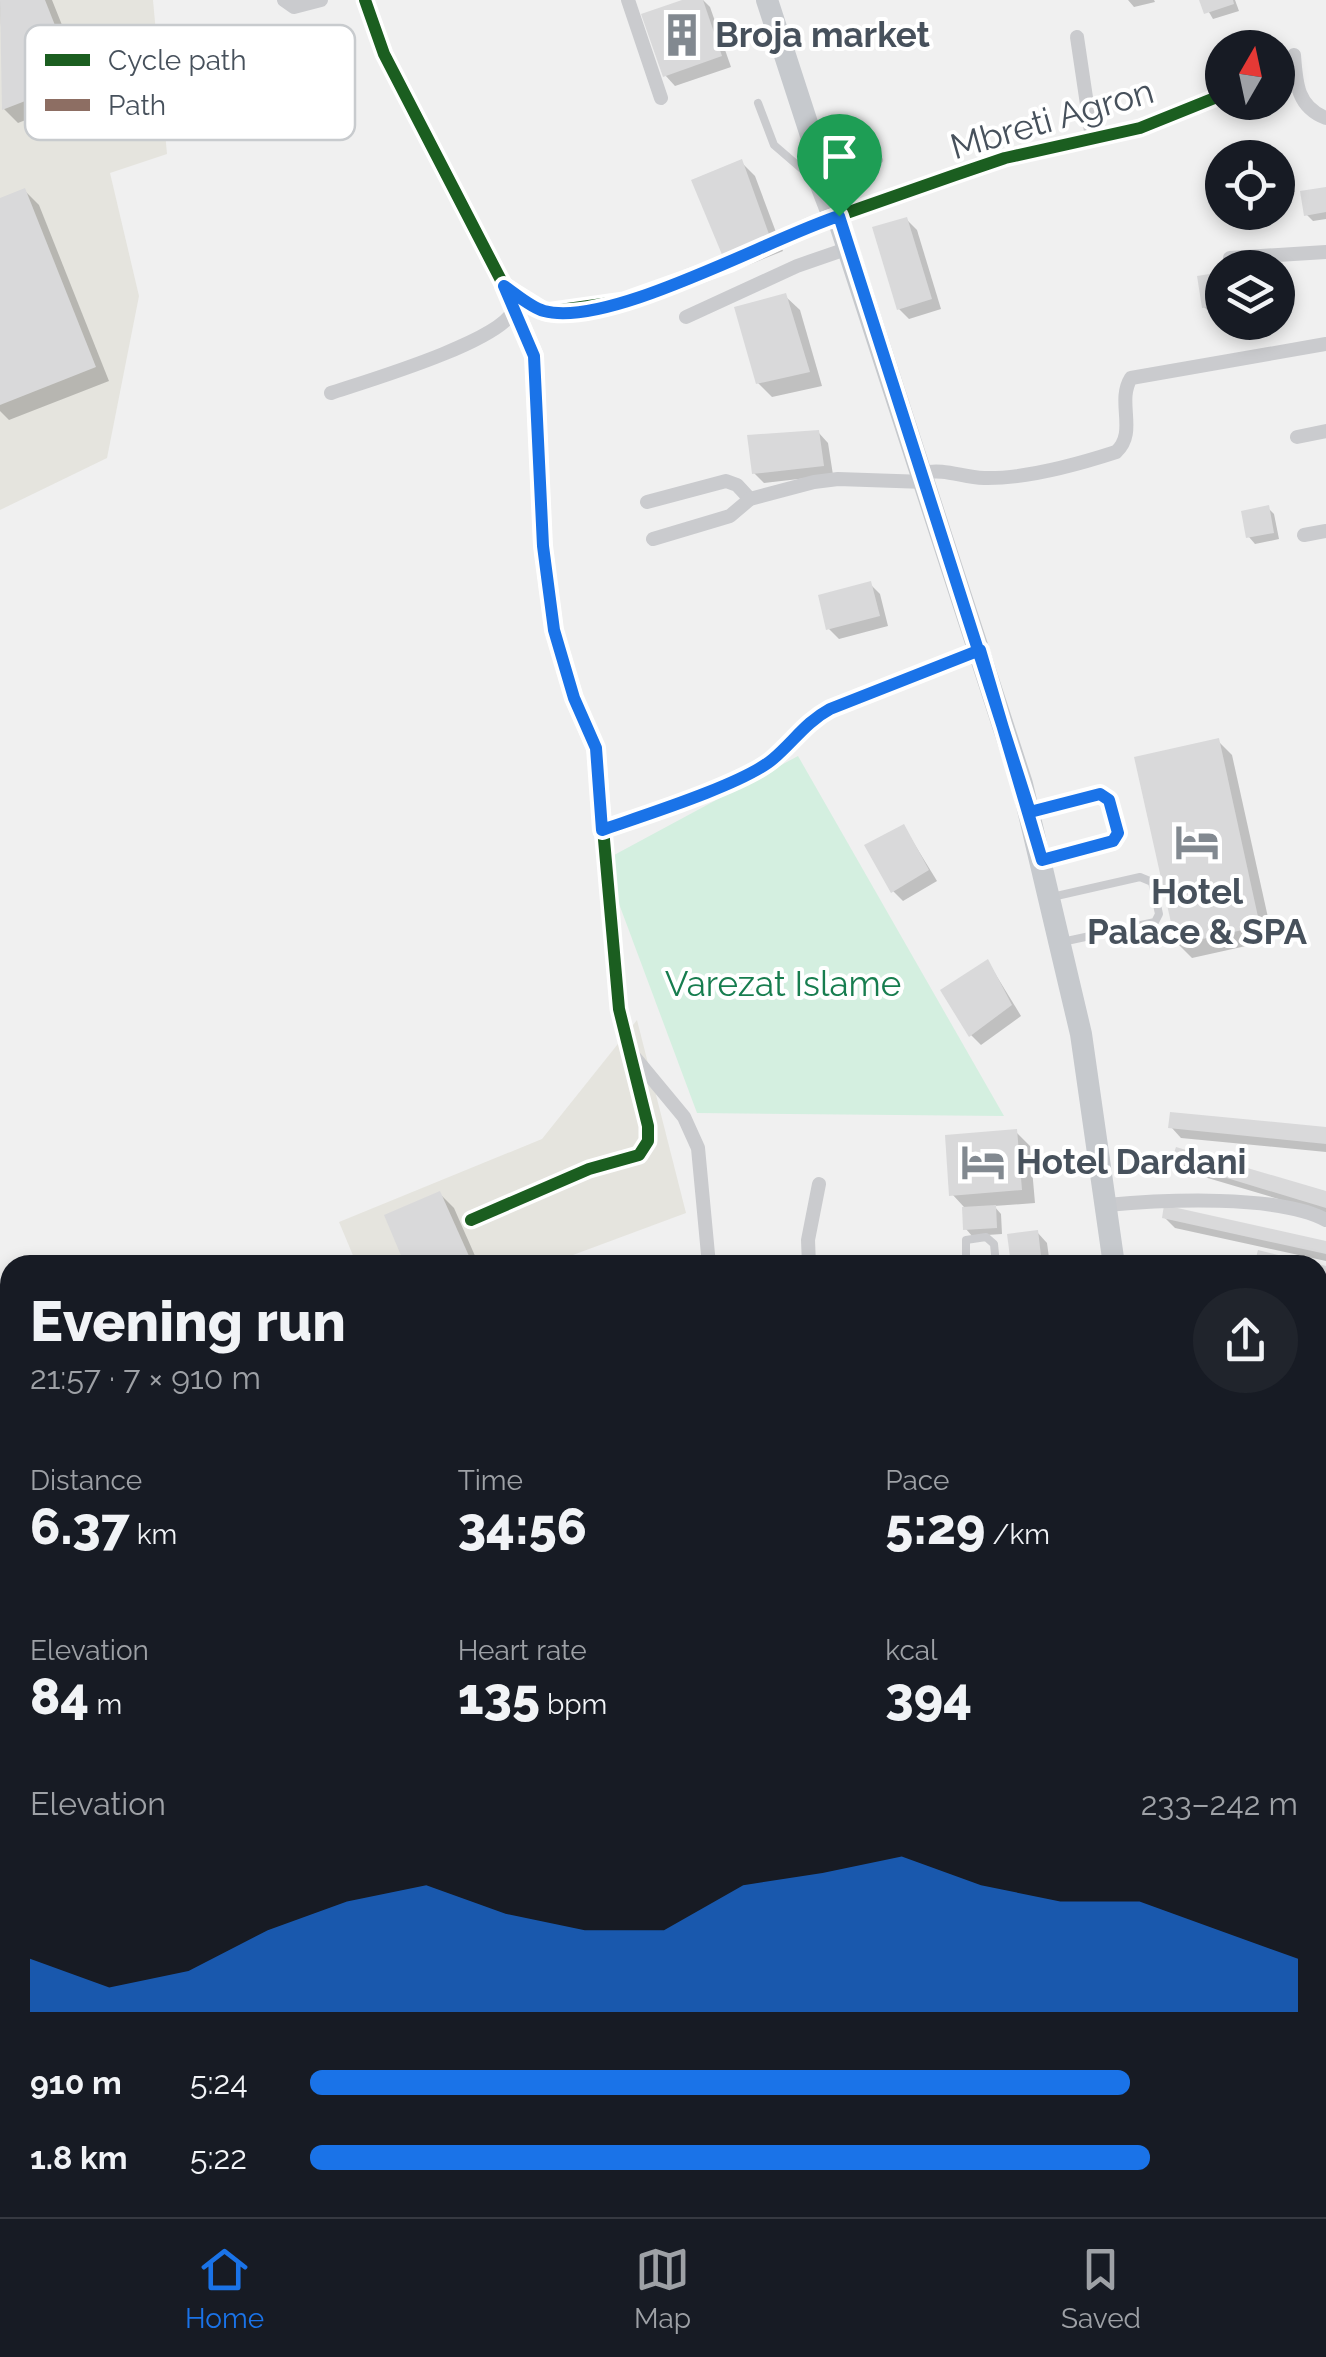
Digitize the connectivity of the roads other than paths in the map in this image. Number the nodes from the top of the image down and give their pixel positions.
1 (284, 0) edge
2 (321, 0) edge
3 (365, 0) edge
4 (628, 0) edge
5 (767, 0) edge
6 (1077, 37) dead end
7 (1295, 62) edge
8 (661, 98) dead end
9 (1205, 102) edge
10 (758, 103) dead end
11 (1326, 118) edge
12 (1092, 138) junction
13 (880, 160) dead end
14 (833, 218) junction
15 (849, 248) junction
16 (1326, 252) edge
17 (1295, 254) edge
18 (504, 286) junction
19 (513, 311) junction
20 (686, 317) dead end
21 (1326, 344) edge
22 (330, 394) dead end
23 (1326, 431) edge
24 (1297, 437) dead end
25 (923, 477) junction
26 (750, 499) junction
27 (647, 502) dead end
28 (1326, 531) edge
29 (1304, 535) dead end
30 (653, 539) dead end
31 (980, 650) junction
32 (1030, 812) junction
33 (602, 830) junction
34 (1042, 860) junction
35 (1052, 897) junction
36 (1062, 942) junction
37 (628, 1050) junction
38 (819, 1184) dead end
39 (1107, 1206) junction
40 (471, 1220) dead end
41 (1326, 1220) edge
42 (708, 1255) edge
43 (809, 1255) edge
44 (966, 1255) edge
45 (995, 1255) edge
46 (1113, 1255) edge

1 - 2 street
3 - 18 street
4 - 8 street
5 - 14 main road
6 - 12 street, Mbreti Agron
7 - 11 street
9 - 12 street, Mbreti Agron
10 - 14 lane
12 - 14 street, Mbreti Agron
13 - 14 lane
14 - 15 main road
14 - 18 street, Mbreti Agron
15 - 20 street
15 - 25 main road
16 - 17 street
18 - 19 street
19 - 22 street
19 - 33 street
21 - 25 street
23 - 24 street
25 - 26 street
25 - 31 main road
26 - 27 street
26 - 30 street
28 - 29 street
31 - 32 main road
31 - 33 street
32 - 34 main road
32 - 34 lane
33 - 37 street
34 - 35 main road
35 - 36 main road
35 - 36 lane
36 - 39 main road
37 - 40 street
37 - 42 street
38 - 43 street
39 - 41 street
39 - 46 main road
44 - 45 lane

